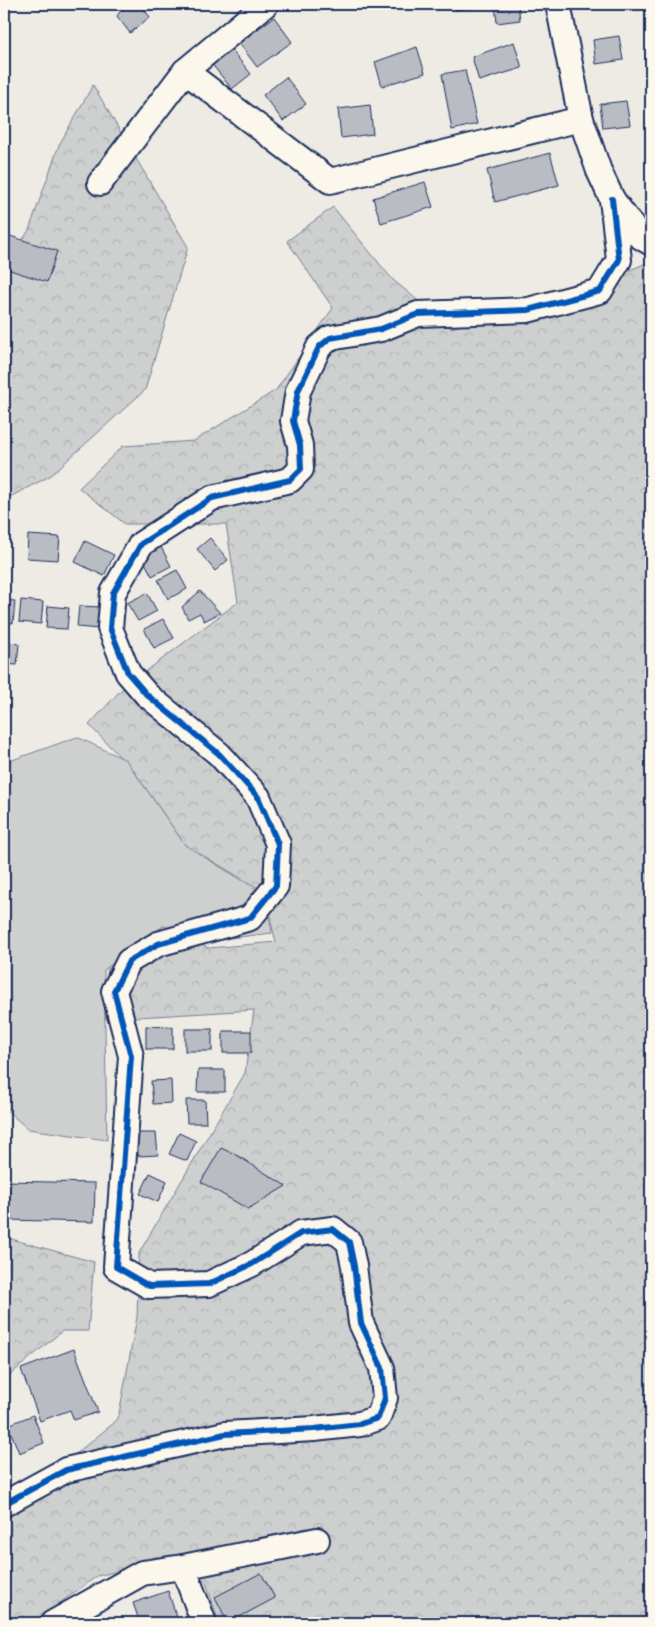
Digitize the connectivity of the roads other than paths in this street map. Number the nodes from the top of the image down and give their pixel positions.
1 (266, 4) edge
2 (558, 4) edge
3 (185, 70) junction
4 (581, 119) junction
5 (100, 183) dead end
6 (612, 199) junction
7 (651, 243) edge
8 (4, 1504) edge
9 (318, 1540) dead end
10 (183, 1567) junction
11 (53, 1623) edge
12 (204, 1623) edge

1 - 3 street
2 - 4 street
3 - 4 street
3 - 5 street
4 - 6 street
6 - 7 street
6 - 8 street
9 - 10 street
10 - 11 street
10 - 12 street

